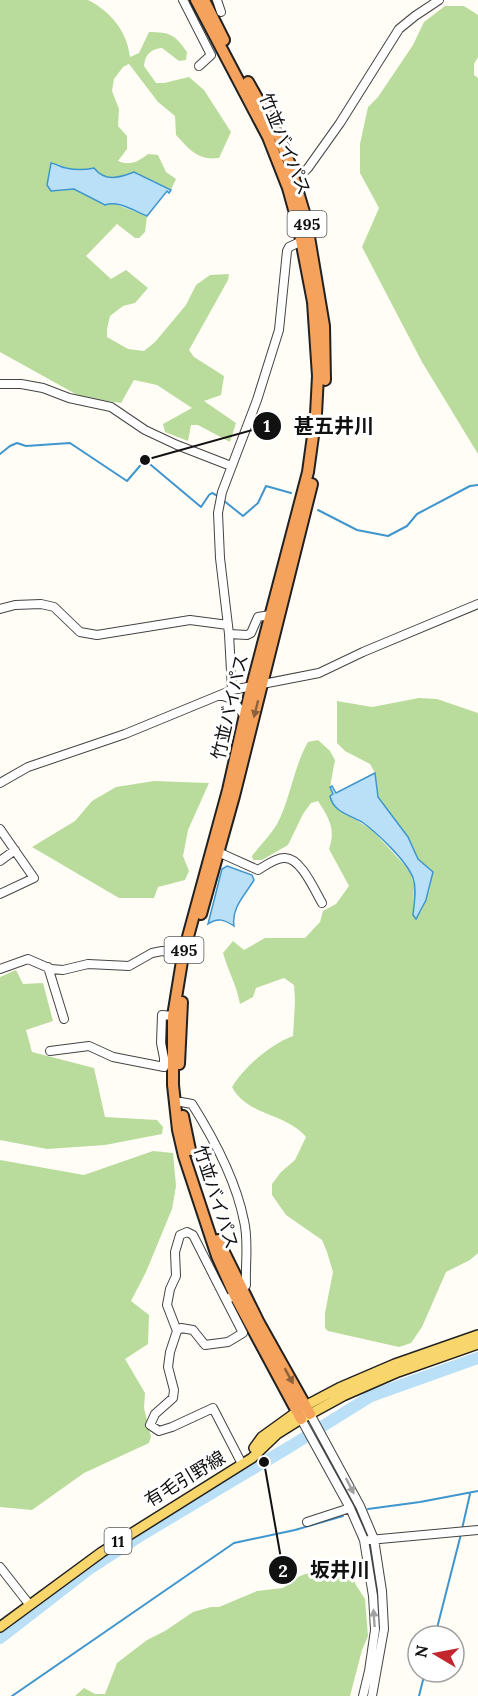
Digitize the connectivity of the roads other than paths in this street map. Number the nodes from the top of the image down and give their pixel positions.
1 (183, 0) edge
2 (196, 0) edge
3 (204, 0) edge
4 (217, 0) edge
5 (439, 0) edge
6 (221, 12) dead end
7 (199, 66) dead end
8 (289, 175) junction
9 (302, 241) junction
10 (0, 384) edge
11 (231, 466) junction
12 (478, 604) edge
13 (0, 609) edge
14 (270, 615) junction
15 (228, 625) junction
16 (229, 634) junction
17 (257, 684) junction
18 (232, 690) junction
19 (220, 694) junction
20 (244, 716) junction
21 (0, 783) edge
22 (0, 829) edge
23 (15, 850) junction
24 (218, 852) junction
25 (0, 861) edge
26 (0, 894) edge
27 (322, 903) dead end
28 (186, 955) junction
29 (48, 968) junction
30 (0, 969) edge
31 (173, 1016) junction
32 (64, 1019) dead end
33 (50, 1051) dead end
34 (182, 1102) junction
35 (234, 1296) junction
36 (177, 1331) junction
37 (478, 1335) edge
38 (478, 1344) edge
39 (303, 1413) junction
40 (242, 1464) junction
41 (350, 1508) junction
42 (307, 1522) dead end
43 (478, 1530) edge
44 (374, 1539) junction
45 (364, 1540) junction
46 (0, 1567) edge
47 (29, 1604) junction
48 (0, 1627) edge
49 (363, 1696) edge
50 (372, 1696) edge

1 - 7 street
2 - 8 highway, 竹並バイパス / 495
3 - 8 highway, 竹並バイパス / 495
4 - 6 street
5 - 8 street
8 - 9 highway, 竹並バイパス / 495
8 - 17 highway, 竹並バイパス / 495
9 - 11 street
9 - 14 highway, 竹並バイパス / 495
10 - 11 street
11 - 15 street
12 - 17 street
13 - 15 street
14 - 16 street
14 - 17 highway, 竹並バイパス / 495
15 - 16 street
16 - 18 street
17 - 18 street
17 - 20 highway, 竹並バイパス / 495
17 -> 24 highway, 竹並バイパス / 495
18 - 19 street
19 - 20 street
19 - 21 street
20 - 28 highway, 竹並バイパス / 495
22 - 23 street
23 - 25 street
23 - 26 street
24 - 27 street
24 - 28 highway, 竹並バイパス / 495
28 - 29 street
28 - 31 highway, 竹並バイパス / 495
28 - 34 highway, 竹並バイパス / 495
29 - 30 street
29 - 32 street
31 - 33 street
31 - 35 highway, 竹並バイパス / 495
34 - 35 highway, 竹並バイパス / 495
34 - 35 street
35 - 36 street
35 - 36 street
35 - 39 highway, 竹並バイパス / 495
36 - 40 street
37 - 39 main road, 有毛引野線 / 11
38 - 39 main road, 有毛引野線 / 11
39 - 40 main road, 有毛引野線 / 11
39 - 41 street
39 -> 44 street
40 - 47 main road, 有毛引野線 / 11
41 - 42 street
41 - 45 street
43 - 44 street
44 - 45 street
44 - 50 street
49 -> 45 street
46 - 47 street
47 - 48 main road, 有毛引野線 / 11

